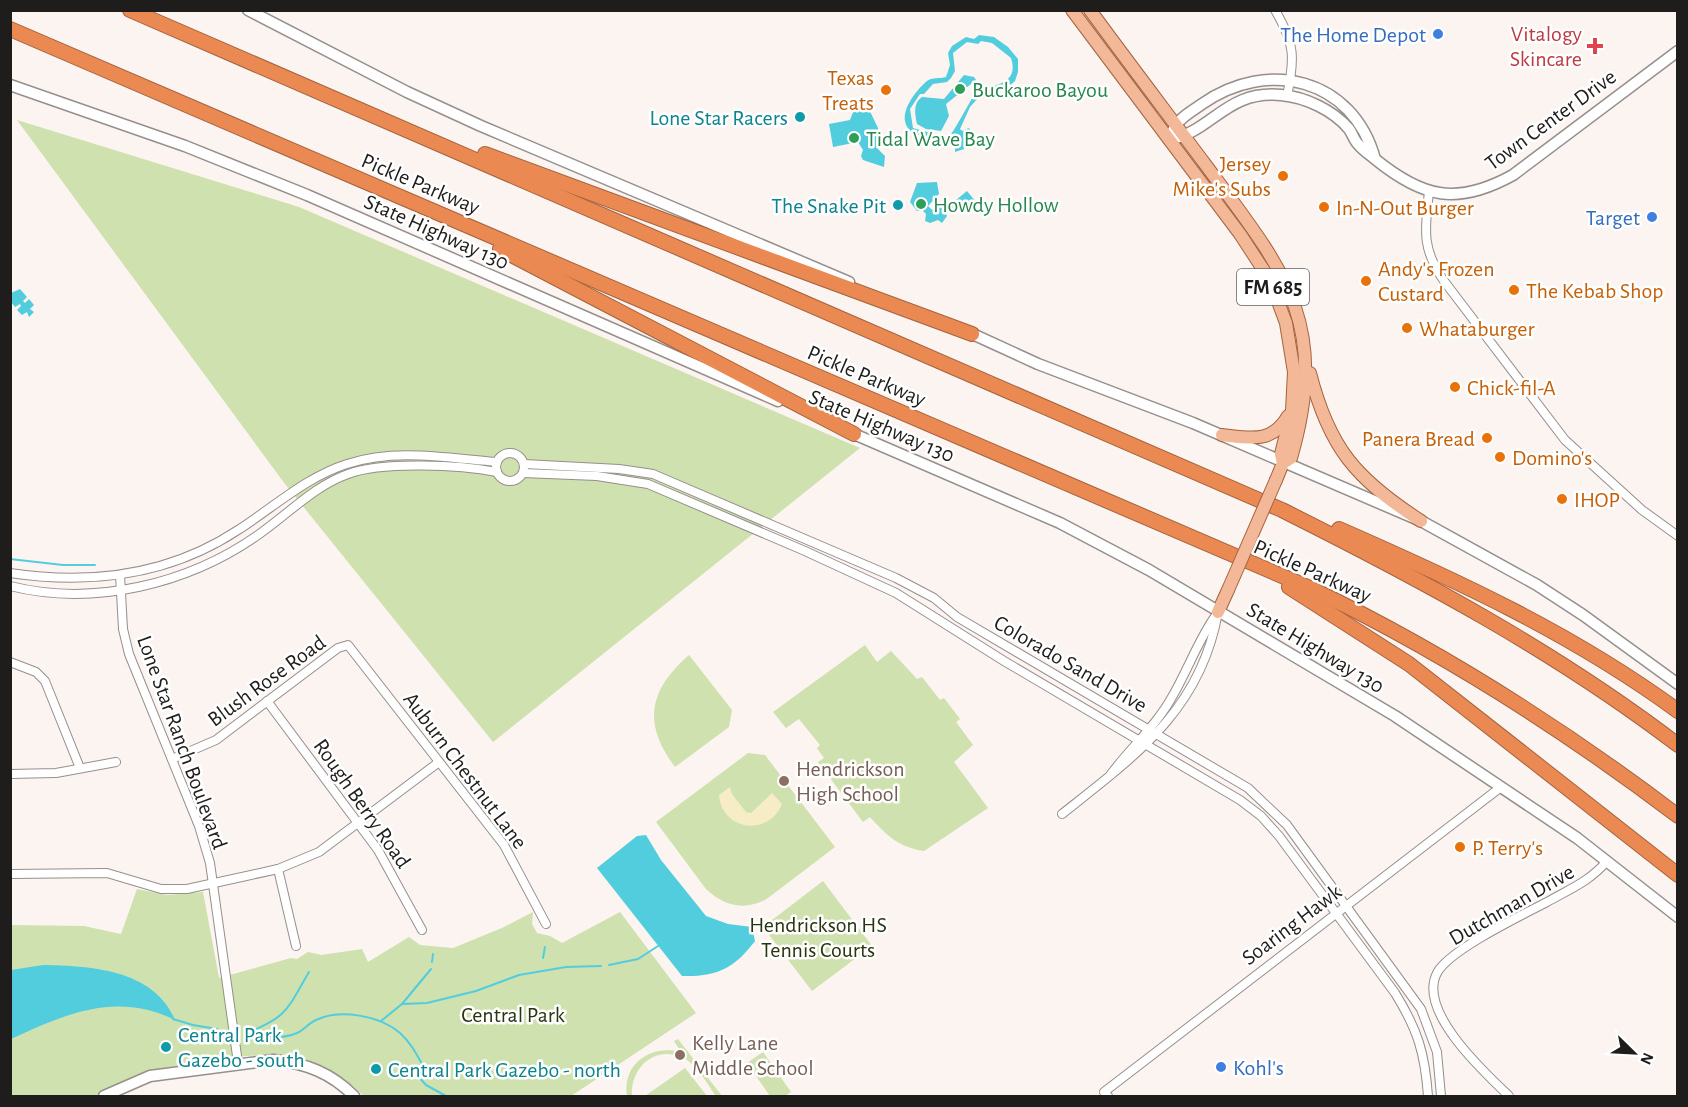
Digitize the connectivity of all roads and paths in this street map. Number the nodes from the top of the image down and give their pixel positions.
1 (130, 10) edge
2 (248, 10) edge
3 (1072, 10) edge
4 (1090, 10) edge
5 (1275, 10) edge
6 (10, 29) edge
7 (1677, 51) edge
8 (1290, 80) junction
9 (10, 85) edge
10 (307, 87) junction
11 (1287, 96) junction
12 (1209, 99) junction
13 (1221, 110) junction
14 (1175, 123) junction
15 (1360, 124) junction
16 (1350, 131) junction
17 (1184, 137) junction
18 (1169, 140) junction
19 (1375, 159) junction
20 (1429, 192) junction
21 (392, 193) junction
22 (972, 334) junction
23 (1305, 355) junction
24 (1292, 410) junction
25 (854, 434) junction
26 (1222, 435) junction
27 (368, 459) junction
28 (497, 462) junction
29 (1283, 463) junction
30 (524, 464) junction
31 (370, 468) junction
32 (497, 472) junction
33 (523, 473) junction
34 (1282, 510) junction
35 (1420, 521) junction
36 (1677, 536) edge
37 (1265, 571) junction
38 (10, 573) edge
39 (120, 575) junction
40 (896, 578) junction
41 (879, 585) junction
42 (10, 586) edge
43 (121, 591) junction
44 (1218, 612) junction
45 (348, 645) joint
46 (10, 662) edge
47 (1677, 684) edge
48 (267, 701) junction
49 (1677, 711) edge
50 (1149, 730) junction
51 (1158, 736) junction
52 (1144, 742) junction
53 (1677, 745) edge
54 (172, 759) junction
55 (116, 762) dead end
56 (439, 762) junction
57 (80, 768) junction
58 (10, 774) edge
59 (1501, 787) junction
60 (1062, 814) dead end
61 (1677, 816) edge
62 (358, 823) junction
63 (1607, 861) junction
64 (278, 869) junction
65 (10, 874) edge
66 (1677, 875) edge
67 (213, 882) junction
68 (1346, 904) junction
69 (1336, 912) junction
70 (1677, 917) edge
71 (546, 924) dead end
72 (422, 930) dead end
73 (296, 946) dead end
74 (238, 1063) junction
75 (1106, 1094) edge
76 (104, 1096) edge
77 (354, 1096) edge
78 (1428, 1096) edge
79 (1441, 1096) edge
80 (1509, 1096) edge

1 - 10 highway, Pickle Parkway
2 - 22 main road
3 - 18 main road, FM 685 / FM 685
4 - 14 main road, FM 685 / FM 685
5 - 8 street
6 - 21 highway, Pickle Parkway
7 - 20 main road, Town Center Drive
8 - 11 street
8 - 12 main road, Town Center Drive
8 - 15 main road, Town Center Drive
9 - 25 main road, State Highway 130
10 - 22 highway
10 - 34 highway, Pickle Parkway
11 - 13 main road, Town Center Drive
11 - 16 main road, Town Center Drive
12 - 13 main road
12 - 14 main road, Town Center Drive
13 - 17 main road, Town Center Drive
14 - 17 main road, FM 685 / FM 685
14 - 18 main road
15 - 16 main road
15 - 19 main road, Town Center Drive
16 - 19 main road, Town Center Drive
17 - 18 main road, Town Center Drive
17 - 23 main road, FM 685 / FM 685
18 - 24 main road, FM 685 / FM 685
19 - 20 main road, Town Center Drive
20 - 36 street
21 - 25 highway
21 - 37 highway, Pickle Parkway
22 - 26 main road
23 - 29 main road, FM 685
23 - 35 main road, FM 685
24 - 26 main road
24 - 29 main road, FM 685 / FM 685
25 - 44 main road, State Highway 130
26 - 29 main road
27 - 28 street
27 - 31 street
27 - 39 street
28 - 30 street
28 - 32 street
29 - 35 main road
29 - 44 main road, FM 685 / FM 685, bridge
30 - 33 street
30 - 40 street, Colorado Sand Drive
31 - 32 street
31 - 43 street
32 - 33 street
33 - 41 street, Colorado Sand Drive
34 - 49 highway
34 - 53 highway, Pickle Parkway
35 - 47 main road, FM 685
37 - 61 highway, Pickle Parkway
37 - 66 highway
38 - 39 street
39 - 43 street, Lone Star Ranch Boulevard
40 - 41 street
40 - 50 street, Colorado Sand Drive
41 - 52 street, Colorado Sand Drive
42 - 43 street
43 - 54 street, Lone Star Ranch Boulevard
44 - 50 street
44 - 51 street
44 - 59 main road, State Highway 130
45 - 48 street, Blush Rose Road
45 - 56 street, Auburn Chestnut Lane
46 - 57 street
48 - 54 street, Blush Rose Road
48 - 62 street, Rough Berry Road
50 - 51 street, Colorado Sand Drive
50 - 52 street
51 - 52 street
51 - 68 street, Colorado Sand Drive
52 - 60 street
52 - 69 street, Colorado Sand Drive
54 - 67 street, Lone Star Ranch Boulevard
55 - 57 street
56 - 62 street
56 - 71 street, Auburn Chestnut Lane
57 - 58 street
59 - 63 main road, State Highway 130
59 - 68 street, Soaring Hawk
62 - 64 street
62 - 72 street, Rough Berry Road
63 - 70 main road, State Highway 130
63 - 80 street, Dutchman Drive
64 - 67 street
64 - 73 street
65 - 67 street
67 - 74 street, Lone Star Ranch Boulevard
68 - 69 street, Soaring Hawk
68 - 79 street, Colorado Sand Drive
69 - 75 street, Soaring Hawk
69 - 78 street, Colorado Sand Drive
74 - 76 main road
74 - 77 main road

